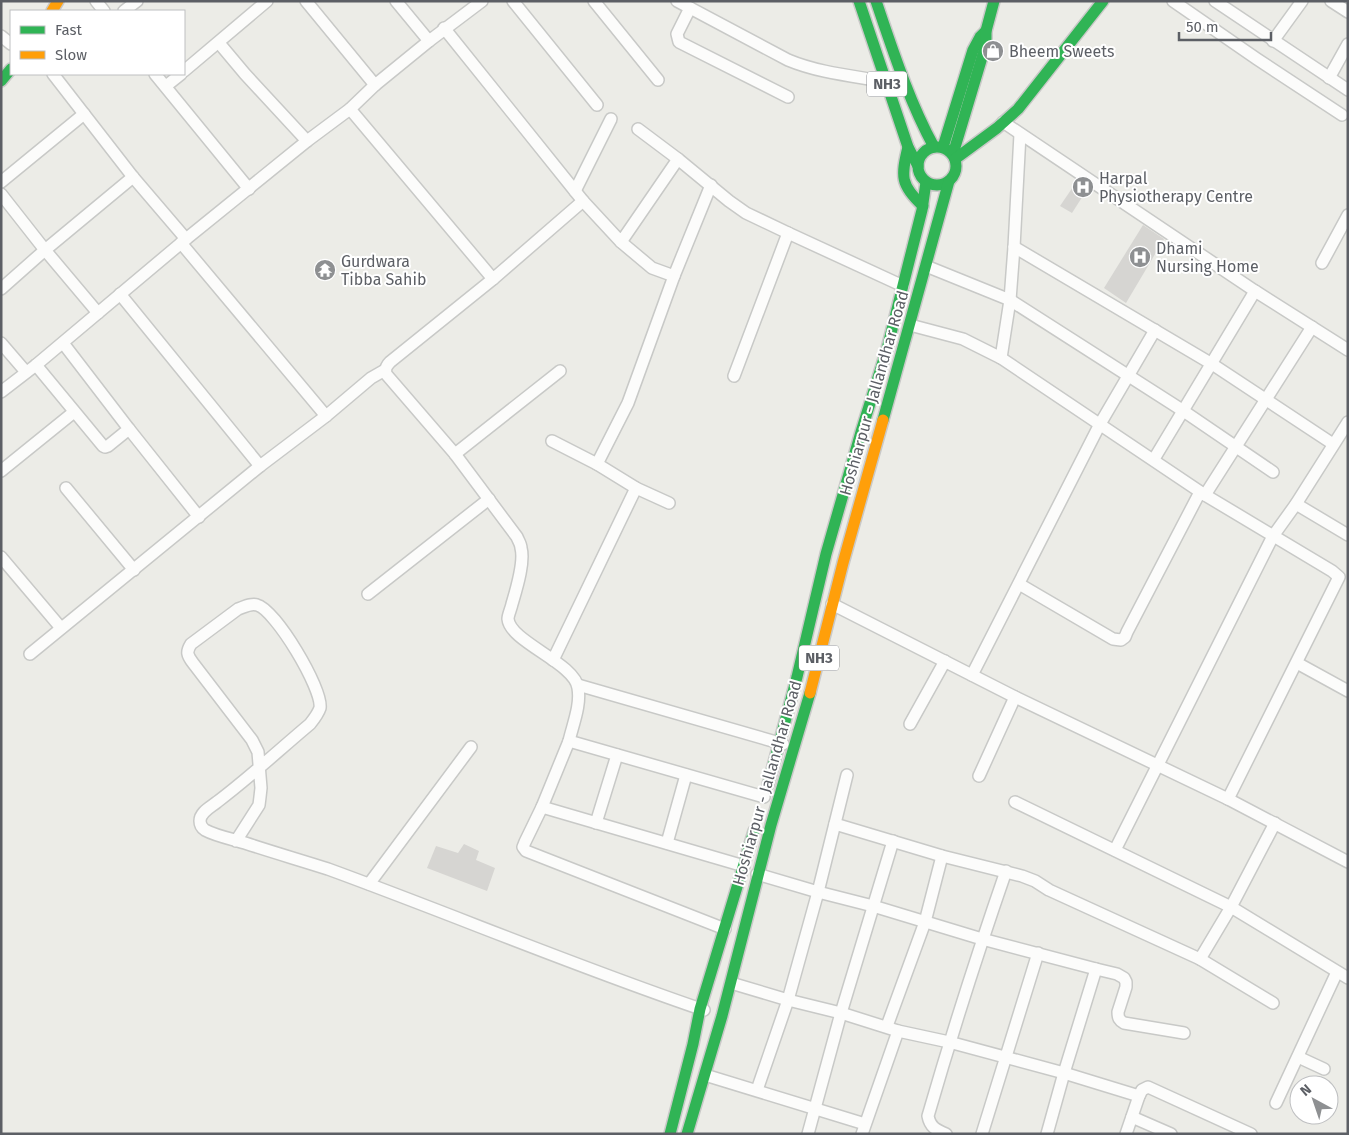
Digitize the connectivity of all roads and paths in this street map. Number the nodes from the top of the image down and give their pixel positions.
1 (137, 1) edge
2 (267, 1) edge
3 (306, 1) edge
4 (396, 1) edge
5 (513, 1) edge
6 (594, 1) edge
7 (677, 1) edge
8 (876, 1) edge
9 (994, 1) edge
10 (1103, 1) edge
11 (1173, 1) edge
12 (1214, 1) edge
13 (1302, 1) edge
14 (1331, 1) edge
15 (480, 2) edge
16 (858, 2) edge
17 (690, 8) junction
18 (125, 10) edge
19 (1348, 12) edge
20 (444, 28) junction
21 (429, 40) junction
22 (1273, 41) junction
23 (219, 43) junction
24 (1348, 44) edge
25 (10, 70) edge
26 (185, 71) edge
27 (54, 75) edge
28 (156, 75) edge
29 (180, 75) edge
30 (1329, 78) junction
31 (658, 80) dead end
32 (1, 82) edge
33 (887, 82) junction
34 (375, 85) junction
35 (166, 86) junction
36 (1348, 90) edge
37 (788, 97) dead end
38 (597, 105) dead end
39 (350, 109) junction
40 (84, 114) junction
41 (1342, 115) dead end
42 (612, 119) dead end
43 (1006, 124) junction
44 (638, 130) dead end
45 (1020, 134) junction
46 (307, 141) junction
47 (908, 147) junction
48 (946, 152) junction
49 (678, 158) junction
50 (918, 166) junction
51 (952, 176) junction
52 (133, 177) junction
53 (1, 182) edge
54 (926, 182) junction
55 (711, 185) junction
56 (249, 188) junction
57 (575, 191) junction
58 (1, 194) edge
59 (583, 201) junction
60 (922, 206) junction
61 (1348, 214) edge
62 (788, 233) junction
63 (183, 241) junction
64 (622, 242) junction
65 (1014, 247) junction
66 (45, 250) junction
67 (1322, 263) dead end
68 (926, 266) junction
69 (674, 276) junction
70 (493, 279) junction
71 (903, 286) junction
72 (1, 289) edge
73 (1255, 291) junction
74 (120, 294) junction
75 (1010, 300) junction
76 (98, 313) junction
77 (910, 325) junction
78 (1312, 328) junction
79 (1155, 330) junction
80 (1, 343) edge
81 (62, 343) junction
82 (1348, 350) edge
83 (1001, 358) junction
84 (1212, 364) junction
85 (36, 365) junction
86 (385, 370) junction
87 (560, 371) dead end
88 (26, 372) junction
89 (1128, 375) junction
90 (734, 376) dead end
91 (1, 392) edge
92 (1265, 399) junction
93 (1182, 410) junction
94 (74, 412) junction
95 (326, 416) junction
96 (1100, 424) junction
97 (129, 428) junction
98 (1346, 428) edge
99 (552, 441) dead end
100 (1333, 444) junction
101 (1235, 446) junction
102 (455, 454) junction
103 (1154, 459) junction
104 (597, 464) junction
105 (260, 466) junction
106 (1, 471) edge
107 (1272, 472) dead end
108 (66, 488) dead end
109 (636, 488) junction
110 (1202, 493) junction
111 (489, 499) junction
112 (669, 503) dead end
113 (1296, 504) junction
114 (199, 516) junction
115 (1348, 535) edge
116 (1273, 536) junction
117 (1, 557) edge
118 (134, 570) junction
119 (1019, 584) junction
120 (368, 594) dead end
121 (832, 604) junction
122 (61, 628) junction
123 (30, 654) dead end
124 (553, 660) junction
125 (945, 661) junction
126 (1297, 663) junction
127 (972, 675) junction
128 (578, 685) junction
129 (1348, 691) edge
130 (1015, 697) junction
131 (910, 724) dead end
132 (569, 741) junction
133 (778, 742) junction
134 (471, 747) dead end
135 (793, 747) junction
136 (618, 755) junction
137 (1158, 766) junction
138 (259, 768) junction
139 (686, 775) junction
140 (847, 775) dead end
141 (979, 776) dead end
142 (1228, 799) junction
143 (763, 801) joint
144 (1015, 802) dead end
145 (542, 808) junction
146 (757, 822) dead end
147 (596, 823) junction
148 (1275, 823) junction
149 (835, 824) junction
150 (236, 841) junction
151 (893, 841) junction
152 (667, 843) junction
153 (1116, 850) junction
154 (942, 856) junction
155 (1348, 862) edge
156 (744, 866) junction
157 (1006, 871) junction
158 (757, 874) junction
159 (369, 884) junction
160 (818, 892) junction
161 (873, 906) junction
162 (1231, 907) junction
163 (925, 922) junction
164 (725, 928) junction
165 (982, 939) junction
166 (1038, 953) junction
167 (1200, 960) junction
168 (1096, 970) junction
169 (1337, 972) junction
170 (1348, 978) edge
171 (731, 983) junction
172 (788, 1000) junction
173 (1273, 1003) dead end
174 (700, 1009) junction
175 (841, 1013) junction
176 (722, 1016) junction
177 (893, 1028) junction
178 (1184, 1033) dead end
179 (949, 1042) junction
180 (1006, 1057) junction
181 (1298, 1058) junction
182 (1324, 1069) dead end
183 (1064, 1073) junction
184 (705, 1075) junction
185 (757, 1090) junction
186 (1139, 1096) junction
187 (1276, 1103) dead end
188 (815, 1108) junction
189 (1132, 1117) junction
190 (864, 1129) edge
191 (670, 1134) edge
192 (686, 1134) edge
193 (808, 1134) edge
194 (946, 1134) edge
195 (982, 1134) edge
196 (1047, 1134) edge
197 (1126, 1134) edge
198 (1171, 1134) edge
199 (1251, 1134) edge

1 - 18 street
2 - 23 street
3 - 34 street
4 - 21 street
5 - 38 street
6 - 31 street
7 - 17 street
8 - 48 main road, NH3
9 - 48 main road
10 - 43 main road
11 - 41 street
12 - 22 street
13 - 22 street
14 - 19 street
15 - 20 street
16 - 33 main road, NH3
17 - 33 street
17 - 37 street
20 - 21 street
20 - 57 street
21 - 34 street
22 - 30 street
23 - 26 street
23 - 46 street
24 - 30 street
25 - 32 main road
27 - 40 street
28 - 35 street
29 - 35 street
30 - 36 street
33 - 47 main road, NH3
34 - 39 street
35 - 56 street
39 - 46 street
39 - 70 street
40 - 52 street
40 - 53 street
42 - 57 street
43 - 45 street
43 - 48 main road
43 - 51 main road
44 - 49 street
45 - 65 street
45 - 73 street
46 - 56 street
47 - 50 main road, NH3
47 - 60 main road
48 - 50 main road
48 - 51 main road
49 - 55 street
49 - 64 street
50 - 54 main road
51 - 54 main road
51 - 68 main road, Hoshiarpur - Jallandhar Road / NH3
52 - 63 street
52 - 66 street
54 - 60 main road, NH3
55 - 62 street
55 - 69 street
56 - 63 street
57 - 59 street
58 - 66 street
59 - 64 street
59 - 70 street
60 - 71 main road, NH3
61 - 67 street
62 - 71 street
62 - 90 street
63 - 74 street
63 - 95 street
64 - 69 street
65 - 75 street
65 - 79 street
66 - 72 street
66 - 76 street
68 - 75 street
68 - 77 main road, Hoshiarpur - Jallandhar Road / NH3
69 - 104 street
70 - 86 street
71 - 133 main road, NH3
73 - 78 street
73 - 84 street
74 - 76 street
74 - 105 street
75 - 83 street
75 - 89 street
76 - 81 street
77 - 83 street
77 - 121 main road, Hoshiarpur - Jallandhar Road / NH3
78 - 82 street
78 - 92 street
79 - 84 street
79 - 89 street
80 - 88 street
81 - 85 street
81 - 97 street
83 - 96 street
84 - 92 street
84 - 93 street
85 - 88 street
85 - 94 street
86 - 95 street
86 - 102 street
87 - 102 street
88 - 91 street
89 - 93 street
89 - 96 street
92 - 100 street
92 - 101 street
93 - 101 street
93 - 103 street
94 - 97 street
94 - 106 street
95 - 105 street
96 - 103 street
96 - 119 street
97 - 114 street
98 - 100 street
99 - 104 street
100 - 113 street
101 - 107 street
101 - 110 street
102 - 111 street
103 - 110 street
104 - 109 street
105 - 114 street
108 - 118 street
109 - 112 street
109 - 124 street
110 - 116 street
110 - 119 street
111 - 120 street
111 - 124 street
113 - 115 street
113 - 116 street
114 - 118 street
116 - 126 street
116 - 137 street
117 - 122 street
118 - 122 street
119 - 127 street
121 - 125 street
121 - 135 main road, Hoshiarpur - Jallandhar Road / NH3
122 - 123 street
124 - 128 street
125 - 127 street
125 - 131 street
126 - 129 street
126 - 142 street
127 - 130 street
128 - 132 street
128 - 133 street
130 - 137 street
130 - 141 street
132 - 136 street
132 - 145 street
133 - 135 street
133 - 143 main road, NH3
134 - 159 street
135 - 158 main road, Hoshiarpur - Jallandhar Road / NH3
136 - 139 street
136 - 147 street
137 - 142 street
137 - 153 street
138 - 138 street
138 - 150 street
138 - 150 street
139 - 143 street
139 - 152 street
140 - 149 street
142 - 148 street
144 - 153 street
145 - 147 street
145 - 164 street
146 - 156 main road
147 - 152 street
148 - 155 street
148 - 162 street
149 - 151 street
149 - 160 street
150 - 159 street
151 - 154 street
151 - 161 street
152 - 156 street
153 - 162 street
154 - 157 street
154 - 163 street
156 - 164 main road
157 - 165 street
157 - 167 street
158 - 160 street
158 - 171 main road, Hoshiarpur - Jallandhar Road / NH3
159 - 174 street
160 - 161 street
160 - 172 street
161 - 163 street
161 - 175 street
162 - 167 street
162 - 169 street
163 - 165 street
163 - 177 street
164 - 174 main road
165 - 166 street
165 - 179 street
166 - 168 street
166 - 180 street
167 - 173 street
168 - 178 street
168 - 183 street
169 - 170 street
169 - 181 street
171 - 172 street
171 - 176 main road, Hoshiarpur - Jallandhar Road / NH3
172 - 175 street
172 - 185 street
174 - 176 street
174 - 191 main road
175 - 177 street
175 - 188 street
176 - 184 main road, Hoshiarpur - Jallandhar Road / NH3
177 - 179 street
177 - 190 street
179 - 180 street
179 - 194 street
180 - 183 street
180 - 195 street
181 - 182 street
181 - 187 street
183 - 186 street
183 - 196 street
184 - 185 street
184 - 192 main road, Hoshiarpur - Jallandhar Road / NH3
185 - 188 street
186 - 189 street
186 - 199 street
188 - 190 street
188 - 193 street
189 - 197 street
189 - 198 street

